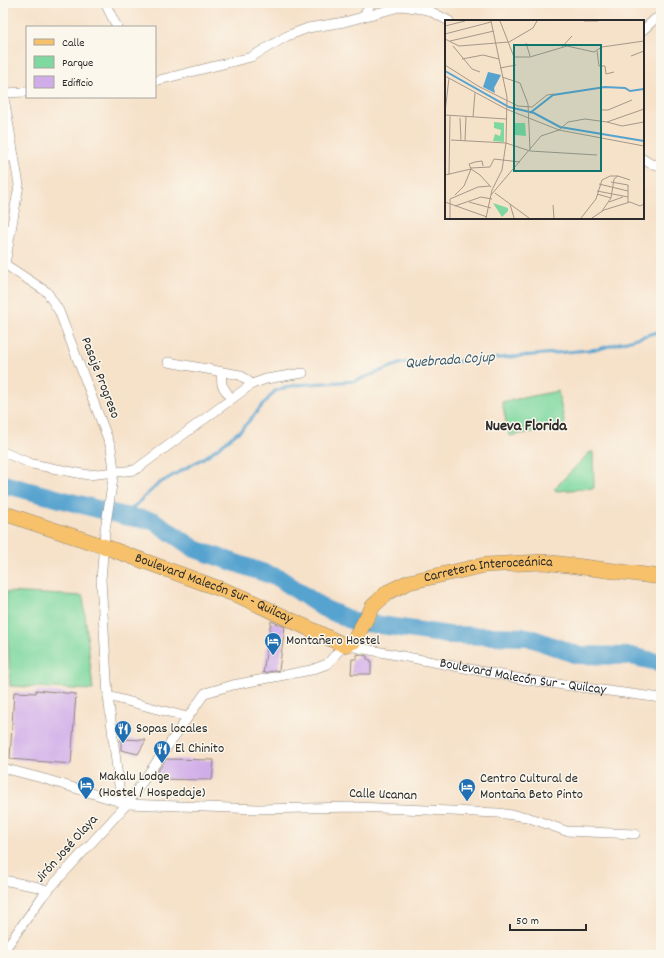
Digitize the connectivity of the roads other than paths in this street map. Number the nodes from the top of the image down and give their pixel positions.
1 (105, 3) edge
2 (371, 3) edge
3 (363, 17) junction
4 (661, 18) edge
5 (447, 20) edge
6 (116, 26) edge
7 (644, 29) edge
8 (156, 81) edge
9 (3, 92) edge
10 (26, 92) edge
11 (14, 156) junction
12 (3, 158) edge
13 (644, 160) edge
14 (661, 165) edge
15 (4, 263) edge
16 (168, 362) dead end
17 (221, 372) junction
18 (303, 373) dead end
19 (252, 384) junction
20 (231, 399) junction
21 (3, 452) edge
22 (113, 479) junction
23 (3, 514) edge
24 (103, 546) junction
25 (661, 576) edge
26 (349, 643) junction
27 (108, 696) junction
28 (661, 698) edge
29 (187, 717) junction
30 (3, 768) edge
31 (124, 803) junction
32 (635, 834) dead end
33 (3, 880) edge
34 (48, 891) junction
35 (3, 952) edge

1 - 6 street
2 - 3 street
3 - 5 street
3 - 8 street
4 - 7 street
9 - 10 street
9 - 11 street
11 - 12 street
11 - 15 street
13 - 14 street
15 - 22 street, Pasaje Progreso
16 - 17 street
17 - 19 street
17 - 20 street
18 - 19 street
19 - 20 street
20 - 22 street
21 - 22 street
22 - 24 street, Pasaje Progreso
23 - 24 main road, Boulevard Malecón Sur - Quilcay
24 - 26 main road, Boulevard Malecón Sur - Quilcay
24 - 27 street
25 - 26 main road, Carretera Interoceánica
26 - 28 street, Boulevard Malecón Sur - Quilcay
26 - 29 street, Jirón José Olaya
27 - 29 street
27 - 31 street
29 - 31 street, Jirón José Olaya
30 - 31 street, Calle Ucanan
31 - 32 street, Calle Ucanan
31 - 34 street, Jirón José Olaya
33 - 34 street
34 - 35 street, Jirón José Olaya

